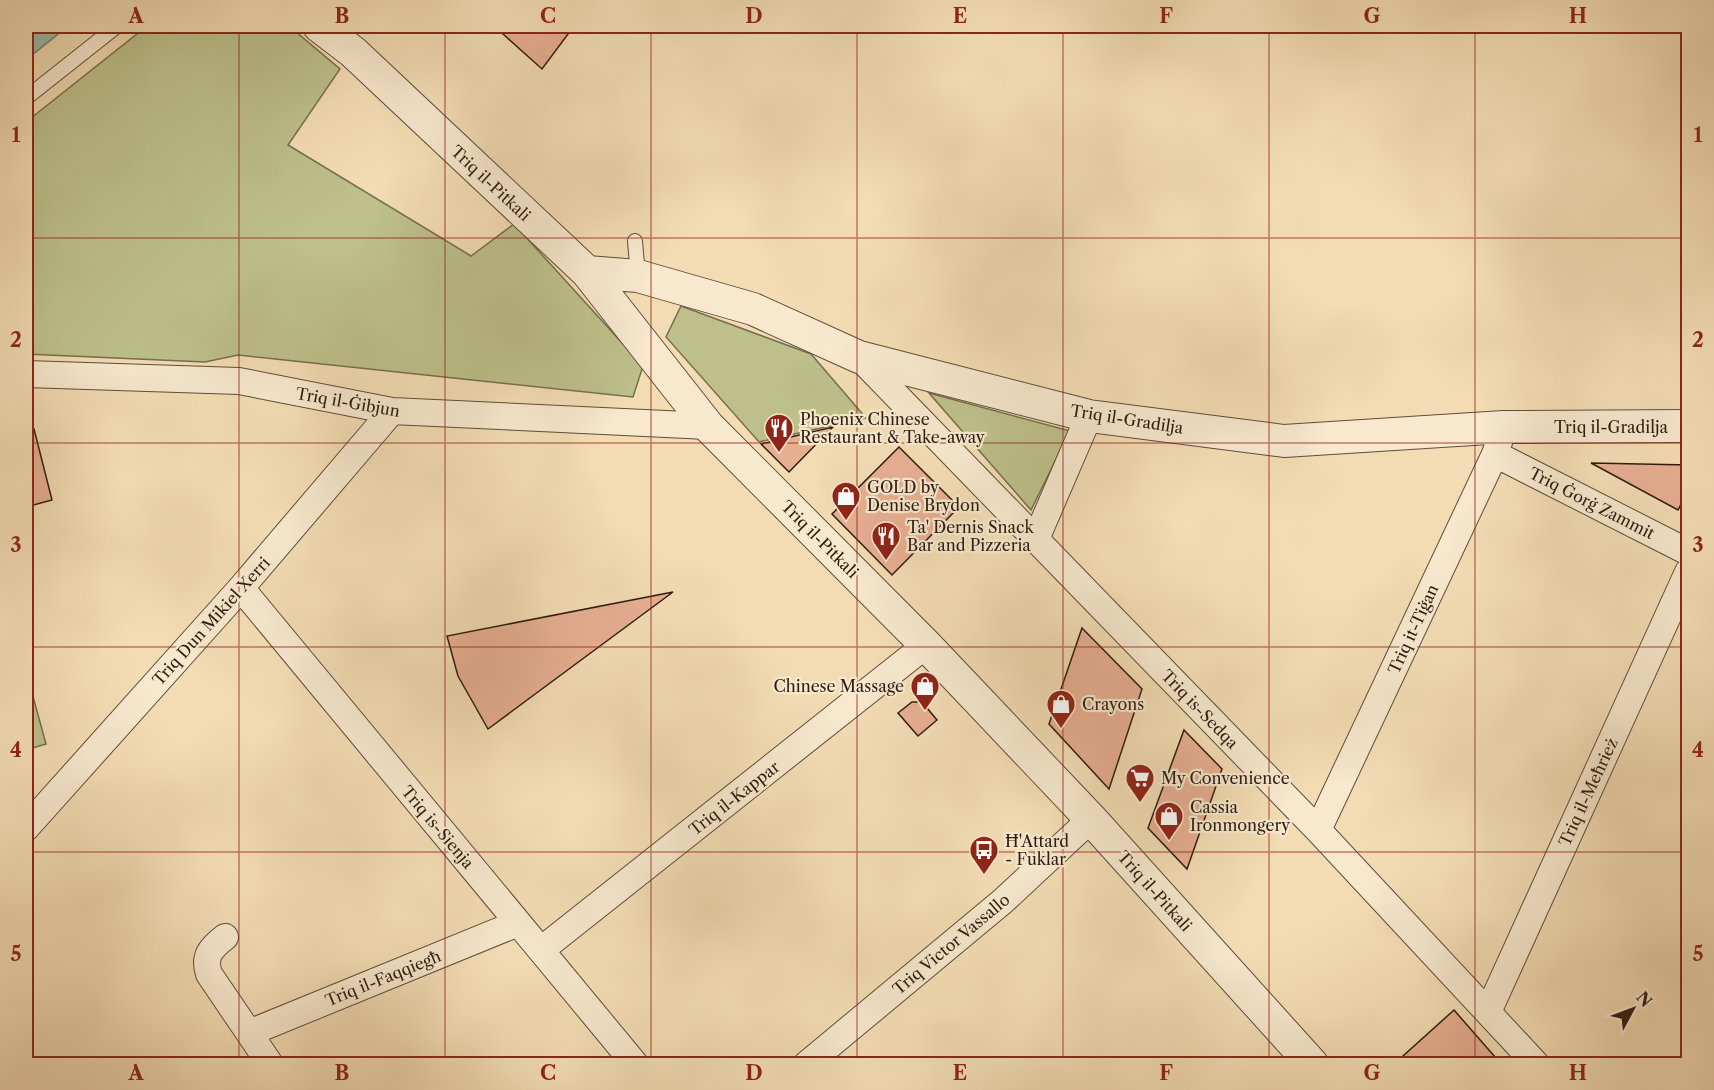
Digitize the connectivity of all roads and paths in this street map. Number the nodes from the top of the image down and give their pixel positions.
1 (117, 26) edge
2 (319, 26) edge
3 (26, 98) edge
4 (635, 241) dead end
5 (587, 272) junction
6 (638, 276) junction
7 (860, 357) junction
8 (26, 374) edge
9 (392, 411) junction
10 (1089, 416) junction
11 (708, 426) junction
12 (1689, 426) edge
13 (1499, 440) junction
14 (1036, 539) junction
15 (1689, 552) edge
16 (1689, 572) edge
17 (241, 588) junction
18 (926, 645) junction
19 (1091, 819) junction
20 (26, 828) edge
21 (1318, 830) junction
22 (518, 923) junction
23 (225, 937) dead end
24 (541, 950) junction
25 (1488, 1012) junction
26 (249, 1033) junction
27 (270, 1065) edge
28 (635, 1065) edge
29 (807, 1065) edge
30 (1312, 1065) edge
31 (1536, 1065) edge

1 - 3 lane
2 - 5 street, Triq il-Pitkali
4 - 6 lane
5 - 6 street, Triq il-Gradilja
5 - 11 street, Triq il-Pitkali
6 - 7 street, Triq il-Gradilja
7 - 10 street, Triq il-Gradilja
7 - 14 street, Triq is-Sedqa
8 - 9 street, Triq il-Ġibjun
9 - 11 street, Triq il-Ġibjun
9 - 17 street, Triq Dun Mikiel Xerri
10 - 13 street, Triq il-Gradilja
10 - 14 street
11 - 18 street, Triq il-Pitkali
12 - 13 street, Triq il-Gradilja
13 - 15 street, Triq Ġorġ Zammit
13 - 21 street, Triq it-Tiġan
14 - 21 street, Triq is-Sedqa
16 - 25 street, Triq il-Meħrież
17 - 20 street, Triq Dun Mikiel Xerri
17 - 22 street, Triq is-Sienja
18 - 19 street, Triq il-Pitkali
18 - 24 street, Triq il-Kappar
19 - 29 street, Triq Victor Vassallo
19 - 30 street, Triq il-Pitkali
21 - 25 street, Triq is-Sedqa
22 - 24 street, Triq is-Sienja
22 - 26 street, Triq il-Faqqiegħ
23 - 26 street
24 - 28 street, Triq is-Sienja
25 - 31 street, Triq is-Sedqa
26 - 27 street

